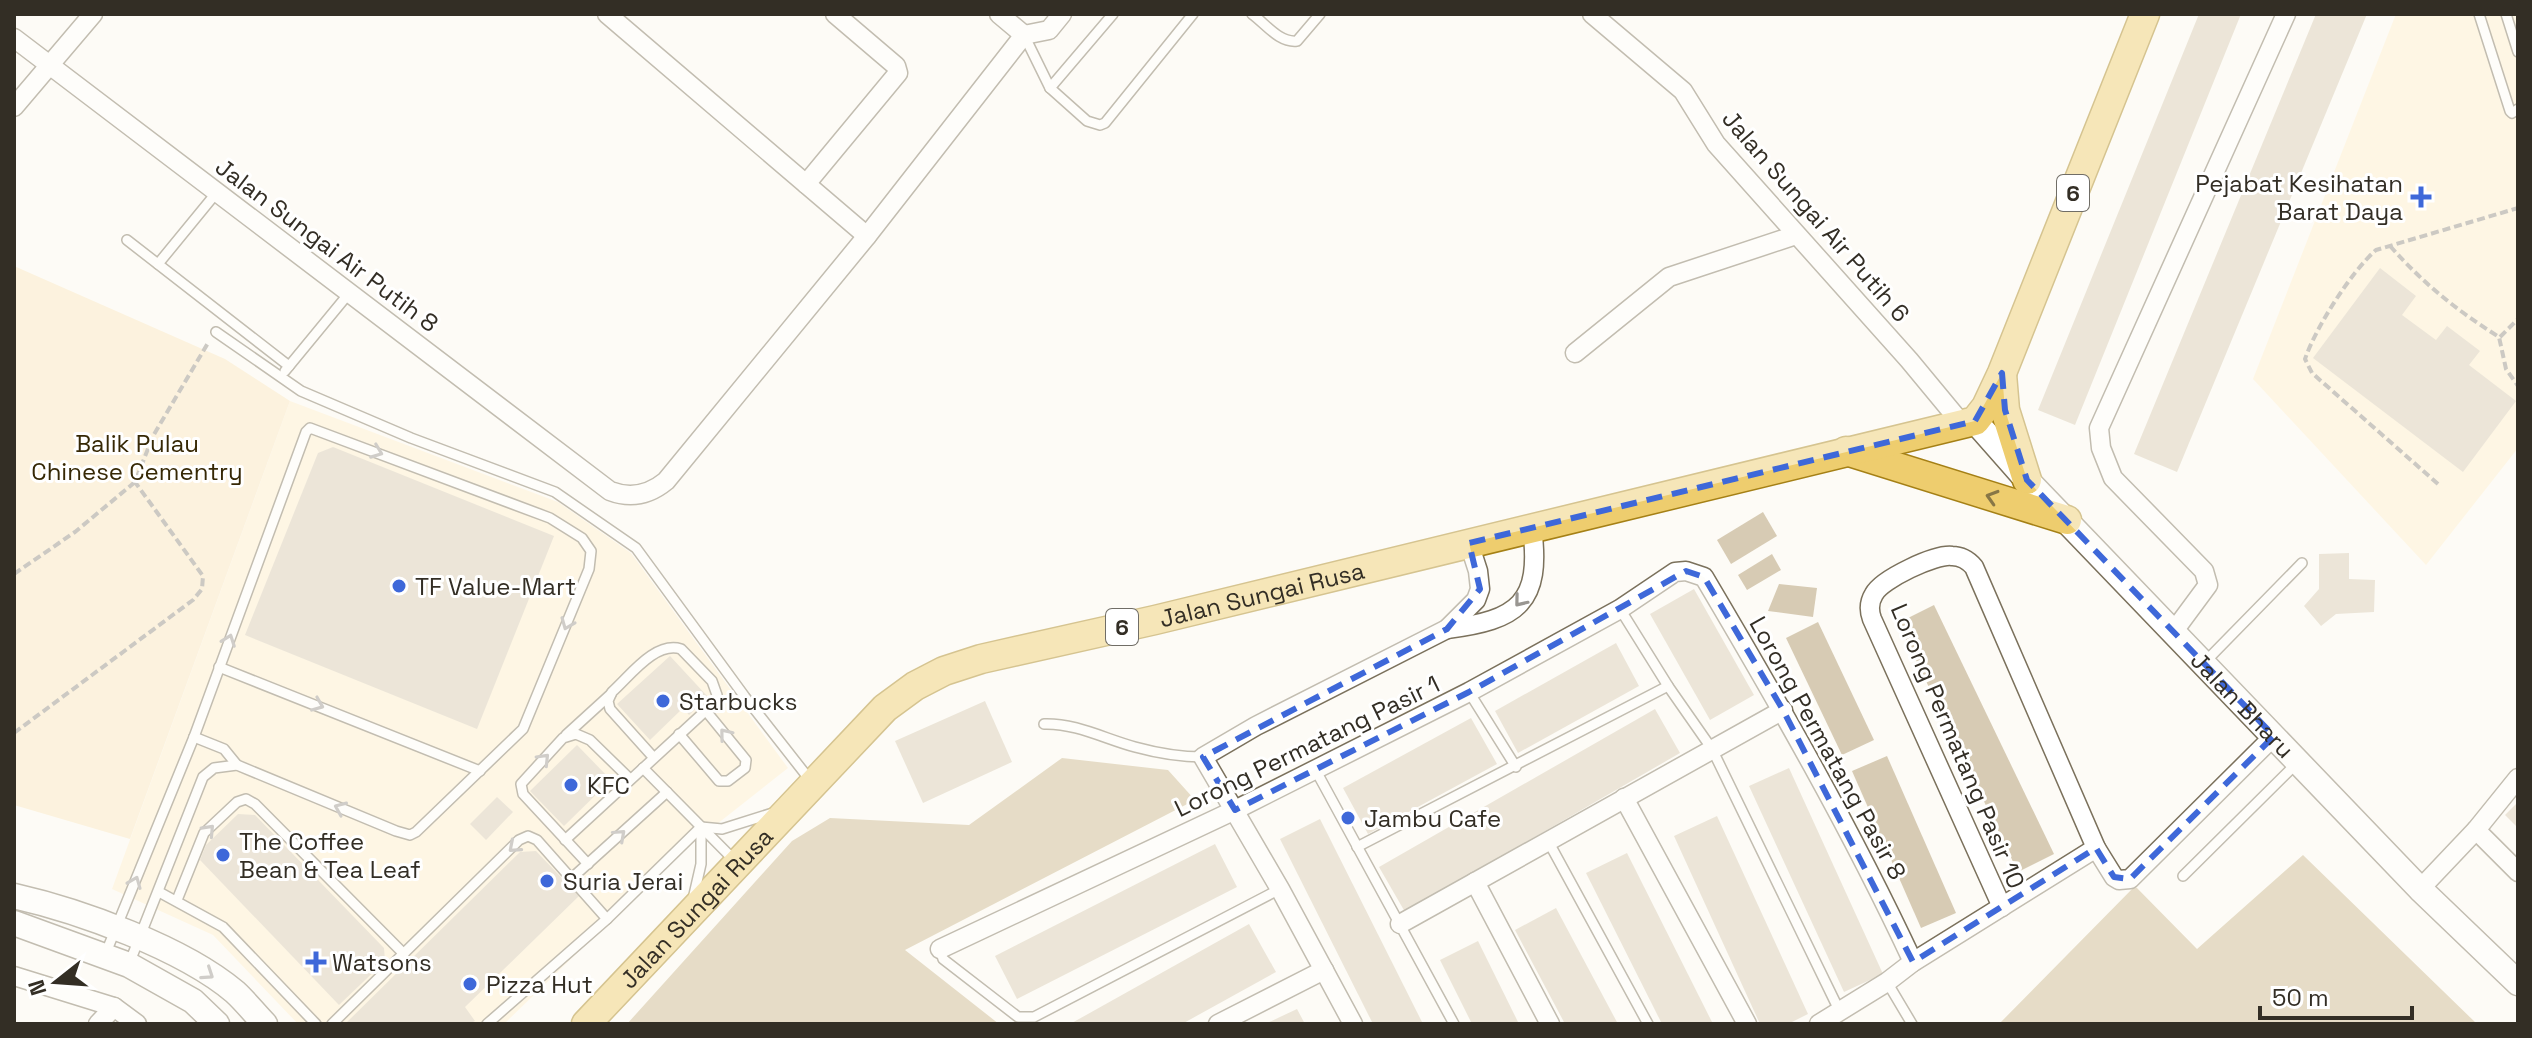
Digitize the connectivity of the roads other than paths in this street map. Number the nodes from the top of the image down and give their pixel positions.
1 (93, 14) edge
2 (607, 14) edge
3 (835, 14) edge
4 (999, 14) edge
5 (1062, 14) edge
6 (1113, 14) edge
7 (1193, 14) edge
8 (1252, 14) edge
9 (1320, 14) edge
10 (1592, 14) edge
11 (2145, 14) edge
12 (2286, 14) edge
13 (2479, 14) edge
14 (2506, 14) edge
15 (1024, 35) junction
16 (14, 38) edge
17 (2518, 52) edge
18 (50, 65) junction
19 (1050, 88) junction
20 (14, 107) edge
21 (2518, 109) edge
22 (806, 184) junction
23 (217, 191) junction
24 (1796, 235) junction
25 (867, 236) junction
26 (127, 240) dead end
27 (158, 264) junction
28 (350, 292) junction
29 (216, 332) road end
30 (1575, 353) dead end
31 (289, 366) junction
32 (2002, 373) junction
33 (281, 376) junction
34 (1969, 423) junction
35 (1845, 451) junction
36 (2027, 480) junction
37 (2067, 520) junction
38 (1532, 528) junction
39 (1469, 543) junction
40 (2302, 563) dead end
41 (1686, 571) joint
42 (1620, 609) junction
43 (1447, 629) junction
44 (2174, 631) junction
45 (2205, 662) junction
46 (219, 667) junction
47 (1668, 686) junction
48 (612, 692) junction
49 (1469, 692) junction
50 (1783, 710) junction
51 (706, 711) junction
52 (1044, 724) dead end
53 (679, 734) junction
54 (2274, 736) junction
55 (194, 737) junction
56 (563, 738) junction
57 (1712, 749) junction
58 (1203, 757) junction
59 (654, 758) junction
60 (2299, 761) junction
61 (237, 765) junction
62 (1516, 767) junction
63 (643, 768) junction
64 (1315, 769) junction
65 (480, 771) junction
66 (2518, 778) edge
67 (630, 779) junction
68 (667, 792) junction
69 (806, 795) junction
70 (1624, 798) junction
71 (1235, 810) junction
72 (701, 827) junction
73 (2476, 830) junction
74 (565, 840) junction
75 (1548, 841) junction
76 (1357, 847) junction
77 (2096, 848) junction
78 (588, 864) junction
79 (739, 865) junction
80 (2518, 872) edge
81 (2183, 876) dead end
82 (573, 877) junction
83 (1475, 882) junction
84 (1280, 889) junction
85 (2420, 889) junction
86 (159, 892) junction
87 (14, 896) edge
88 (177, 900) junction
89 (2002, 907) junction
90 (689, 918) junction
91 (607, 919) junction
92 (14, 923) edge
93 (1400, 924) junction
94 (116, 930) junction
95 (141, 939) junction
96 (940, 949) joint
97 (404, 954) junction
98 (105, 955) junction
99 (1913, 962) junction
100 (129, 965) junction
101 (1324, 970) junction
102 (14, 976) edge
103 (1887, 982) junction
104 (2518, 983) edge
105 (114, 1007) junction
106 (1840, 1012) junction
107 (98, 1024) edge
108 (137, 1024) edge
109 (217, 1024) edge
110 (265, 1024) edge
111 (316, 1024) edge
112 (332, 1024) edge
113 (487, 1024) edge
114 (586, 1024) edge
115 (1218, 1024) edge
116 (1353, 1024) edge
117 (1454, 1024) edge
118 (1550, 1024) edge
119 (1648, 1024) edge
120 (1747, 1024) edge
121 (1819, 1024) edge
122 (1912, 1024) edge

1 - 18 street
2 - 22 street
3 - 22 street
4 - 15 street
5 - 15 street
6 - 19 lane
7 - 19 lane
8 - 9 lane
10 - 24 street, Jalan Sungai Air Putih 6
11 - 32 main road, 6
12 - 44 street
13 - 21 lane
14 - 17 lane
15 - 19 lane
15 - 25 street
16 - 18 street, Jalan Sungai Air Putih 8
18 - 20 street
18 - 23 street, Jalan Sungai Air Putih 8
22 - 25 street
23 - 27 lane
23 - 28 street, Jalan Sungai Air Putih 8
24 - 30 street
24 - 34 street, Jalan Sungai Air Putih 6
25 - 28 street, Jalan Sungai Air Putih 8
26 - 27 lane
27 - 31 lane
28 - 31 lane
29 - 33 lane
31 - 33 lane
32 - 34 main road, 6
32 - 36 main road
33 - 69 lane
34 - 35 main road, Jalan Sungai Rusa / 6
34 - 36 main road, Jalan Bharu
37 -> 35 main road
35 - 38 main road, Jalan Sungai Rusa / 6
36 - 37 main road, Jalan Bharu
37 - 44 main road, Jalan Bharu
38 - 39 main road, Jalan Sungai Rusa / 6
38 -> 43 street
39 - 43 street
39 - 69 main road, Jalan Sungai Rusa / 6
40 - 45 lane
41 - 42 street, Lorong Permatang Pasir 1
41 - 50 street, Lorong Permatang Pasir 8
42 - 47 lane
42 - 49 street, Lorong Permatang Pasir 1
43 - 58 street
44 - 45 main road, Jalan Bharu
45 - 54 main road, Jalan Bharu
46 - 55 lane
46 -> 65 lane
46 -> 65 lane
47 - 57 lane
47 - 62 lane
48 - 51 lane
48 - 56 lane
48 - 59 lane
49 - 62 lane
49 - 64 street, Lorong Permatang Pasir 1
50 - 57 street
50 - 99 street, Lorong Permatang Pasir 8
51 - 53 lane
53 -> 51 lane
52 - 58 lane
53 - 59 lane
54 - 60 main road, Jalan Bharu
54 - 77 street, Lorong Permatang Pasir 10
55 - 61 lane
94 -> 55 lane
56 - 67 lane
74 -> 56 lane
57 - 70 street
57 - 106 lane
58 - 71 street
59 - 63 lane
60 - 81 lane
60 - 85 main road, Jalan Bharu
65 -> 61 lane
61 - 86 lane
62 - 76 lane
63 - 67 lane
63 - 68 lane
64 - 71 street, Lorong Permatang Pasir 1
64 - 76 lane
66 - 73 street
67 - 74 lane
68 - 72 lane
78 -> 68 lane
69 - 72 lane
69 - 79 main road, Jalan Sungai Rusa / 6
70 - 75 street
70 - 120 street
71 - 84 street
71 - 96 street, Lorong Permatang Pasir 1
72 - 79 lane
72 - 90 lane
72 - 91 lane
73 - 80 street
73 - 85 street
74 - 78 lane
75 - 83 street
75 - 119 lane
76 - 93 lane
77 - 89 street
77 - 89 street, Lorong Permatang Pasir 10
78 - 82 lane
79 - 90 main road, Jalan Sungai Rusa / 6
82 - 91 lane
82 -> 97 lane
83 - 93 street
83 - 118 street
84 - 96 lane
84 - 101 street
85 - 104 main road, Jalan Bharu
86 - 88 lane
86 - 95 lane
87 - 94 main road
88 -> 97 lane
88 - 111 lane
89 - 99 street
90 - 114 main road, Jalan Sungai Rusa / 6
91 - 113 lane
92 - 98 main road
93 - 117 lane
94 - 95 main road
94 - 98 lane
95 - 100 lane
95 -> 110 main road
97 - 112 lane
98 - 100 main road
99 - 103 street
100 - 109 main road
101 - 115 street
101 - 116 street
102 - 105 street
103 - 106 street
103 - 122 lane
105 - 107 street
105 - 108 street
106 - 121 street

